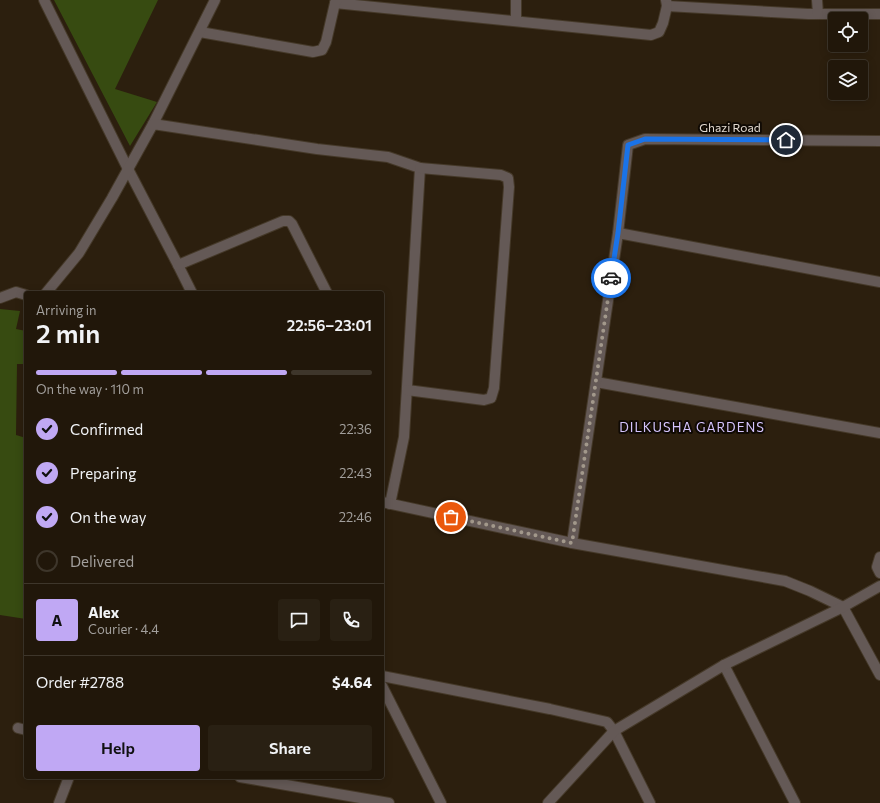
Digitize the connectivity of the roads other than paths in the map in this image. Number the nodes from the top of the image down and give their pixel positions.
1 (44, 0) edge
2 (215, 0) edge
3 (516, 0) edge
4 (817, 0) edge
5 (336, 2) edge
6 (667, 3) edge
7 (818, 14) junction
8 (880, 14) edge
9 (516, 21) junction
10 (200, 32) junction
11 (153, 124) junction
12 (880, 141) edge
13 (420, 168) junction
14 (128, 169) junction
15 (618, 233) junction
16 (178, 265) junction
17 (880, 282) edge
18 (48, 291) edge
19 (191, 291) edge
20 (326, 291) edge
21 (24, 294) edge
22 (0, 298) edge
23 (596, 382) junction
24 (407, 390) junction
25 (880, 433) edge
26 (386, 503) edge
27 (572, 543) junction
28 (880, 556) edge
29 (880, 573) edge
30 (880, 586) edge
31 (843, 607) junction
32 (724, 665) junction
33 (880, 675) edge
34 (384, 676) edge
35 (384, 690) edge
36 (614, 731) junction
37 (68, 779) edge
38 (251, 779) edge
39 (59, 803) edge
40 (389, 803) edge
41 (441, 803) edge
42 (548, 803) edge
43 (650, 803) edge
44 (795, 803) edge

1 - 14 street
2 - 10 street
3 - 9 street
4 - 7 street
5 - 9 street
5 - 10 street
6 - 7 street
6 - 9 street
7 - 8 street
10 - 11 street
11 - 13 street
11 - 14 street
12 - 15 street, Ghazi Road
13 - 24 street
13 - 24 street
14 - 16 street
14 - 18 street
15 - 17 street
15 - 23 street
16 - 19 street
16 - 20 street
21 - 22 street
23 - 25 street
23 - 27 street
24 - 26 street
26 - 27 street
27 - 31 street
28 - 29 street
30 - 31 street
31 - 32 street
31 - 33 street
32 - 36 street
32 - 44 street
34 - 36 street
35 - 41 street
36 - 42 street
36 - 43 street
37 - 39 street
38 - 40 street

